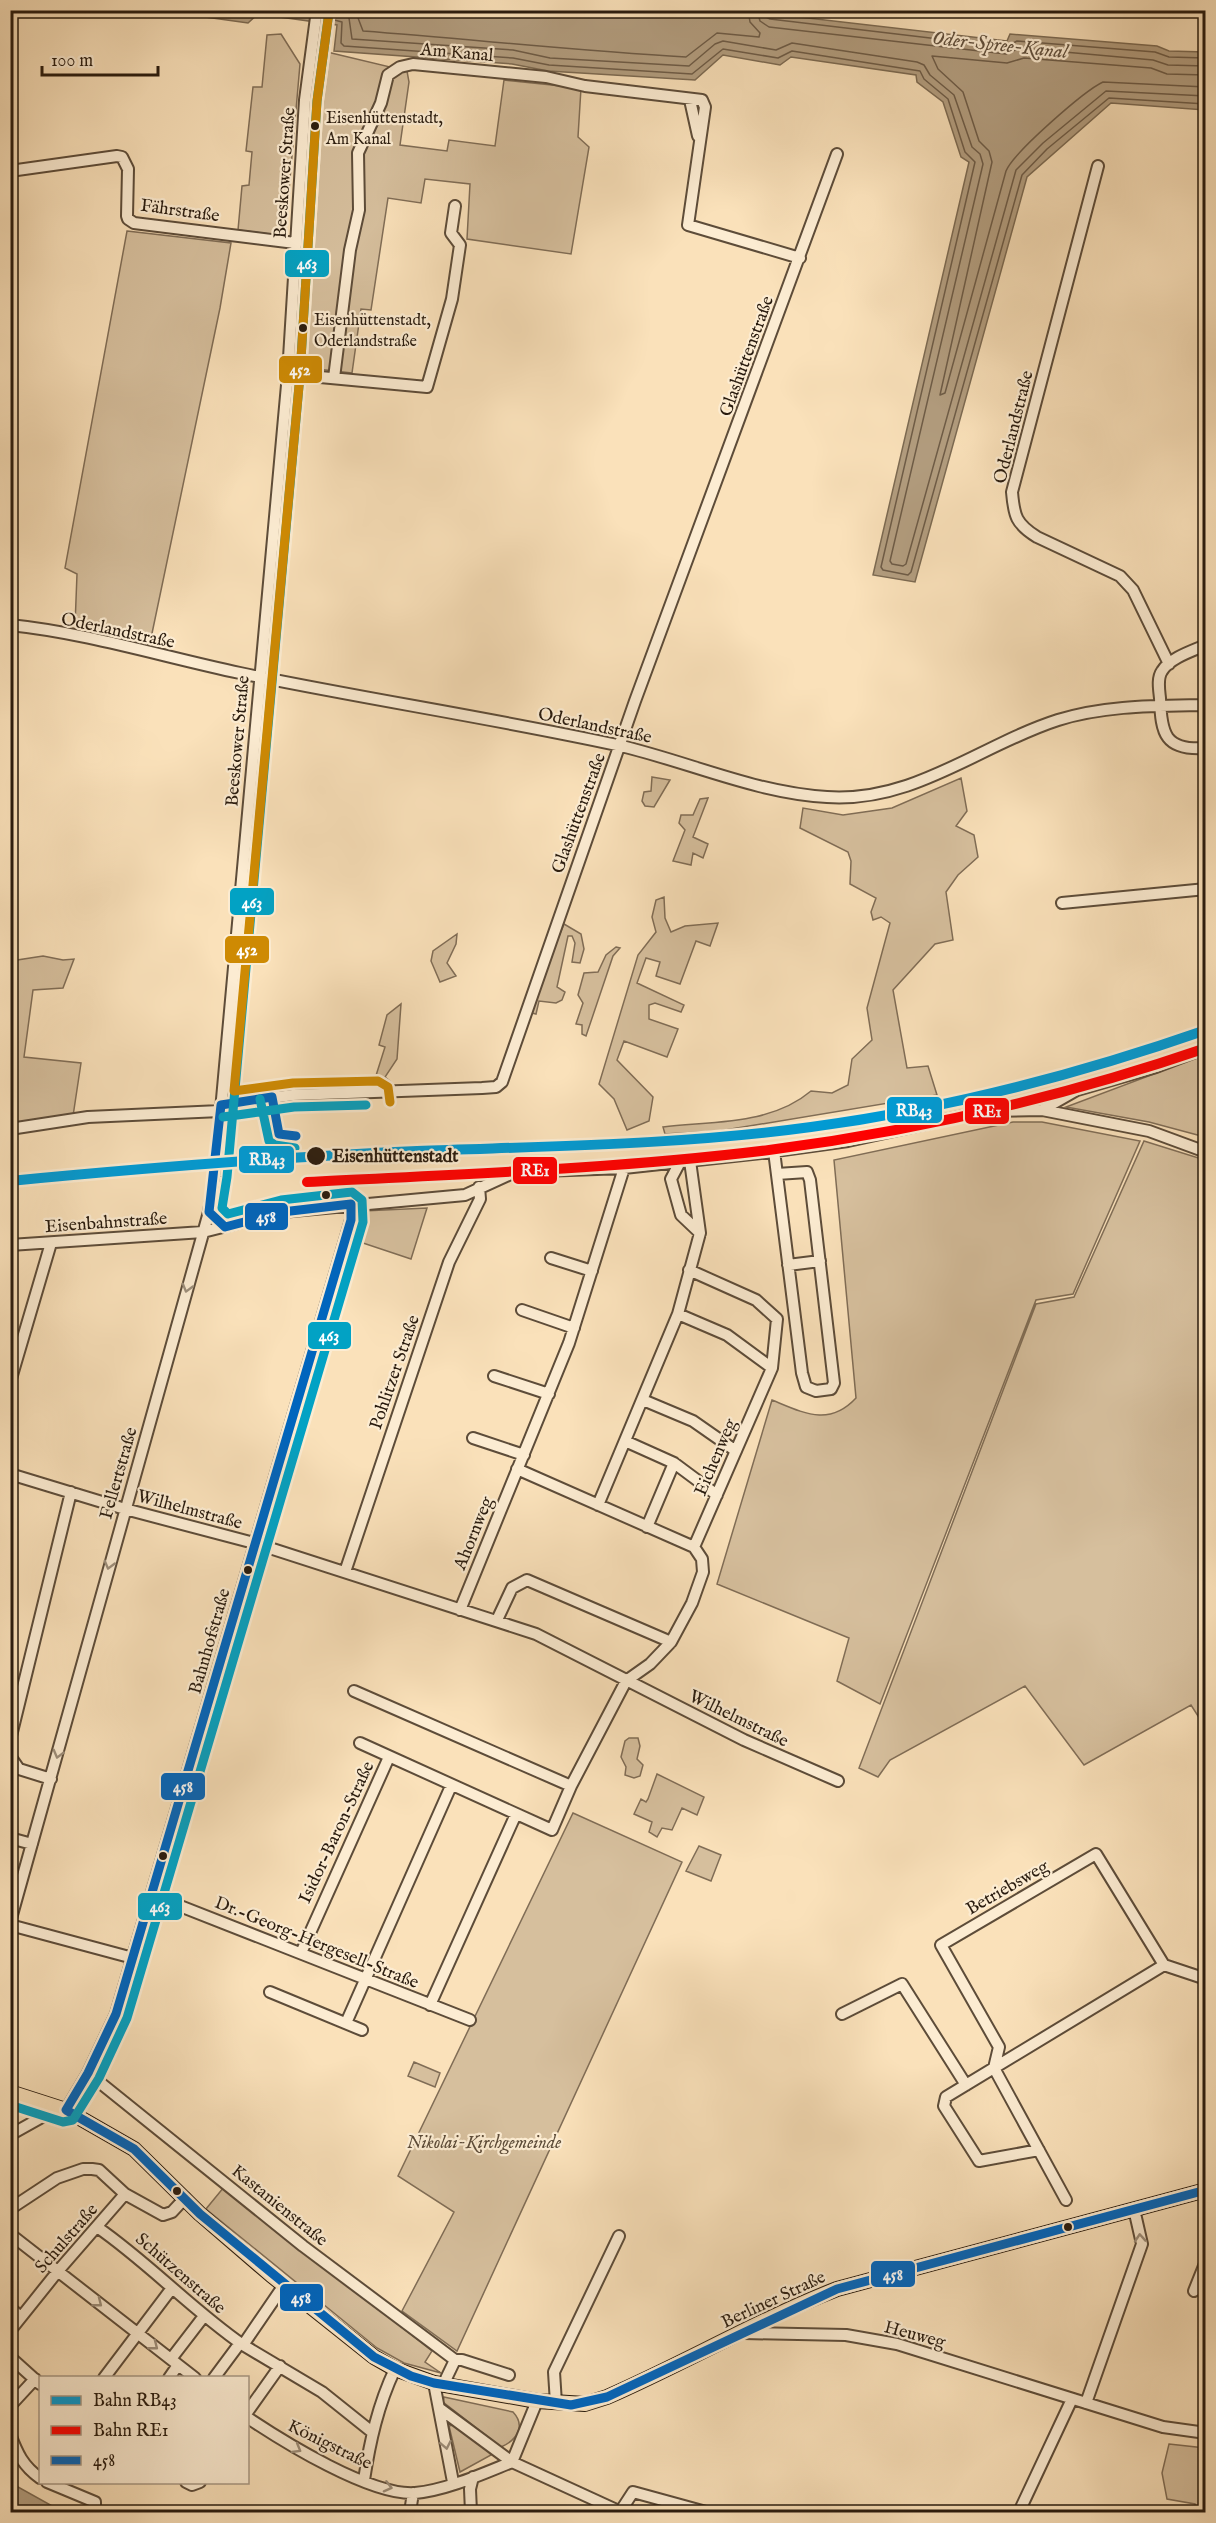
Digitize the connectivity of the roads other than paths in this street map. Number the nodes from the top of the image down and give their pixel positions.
1 (316, 10) edge
2 (837, 154) dead end
3 (1098, 166) dead end
4 (10, 171) edge
5 (455, 206) dead end
6 (295, 243) junction
7 (800, 258) junction
8 (288, 374) junction
9 (334, 378) junction
10 (10, 625) edge
11 (1206, 645) edge
12 (1169, 664) junction
13 (260, 677) junction
14 (1206, 705) edge
15 (1160, 706) junction
16 (620, 746) junction
17 (1206, 748) edge
18 (1206, 889) edge
19 (1062, 903) dead end
20 (1206, 1048) edge
21 (221, 1108) junction
22 (1042, 1110) junction
23 (10, 1129) edge
24 (774, 1151) junction
25 (1206, 1152) edge
26 (685, 1161) junction
27 (624, 1168) junction
28 (777, 1174) junction
29 (215, 1176) joint
30 (479, 1187) junction
31 (351, 1204) junction
32 (209, 1212) junction
33 (225, 1227) junction
34 (203, 1232) junction
35 (700, 1233) junction
36 (51, 1242) junction
37 (10, 1245) edge
38 (551, 1258) dead end
39 (820, 1261) junction
40 (788, 1265) junction
41 (689, 1270) junction
42 (592, 1271) junction
43 (522, 1310) dead end
44 (678, 1314) junction
45 (574, 1328) junction
46 (771, 1368) junction
47 (494, 1376) dead end
48 (10, 1382) edge
49 (549, 1394) junction
50 (644, 1400) junction
51 (473, 1438) dead end
52 (625, 1441) junction
53 (736, 1451) junction
54 (524, 1455) junction
55 (674, 1463) junction
56 (518, 1469) junction
57 (10, 1474) edge
58 (71, 1492) junction
59 (717, 1495) junction
60 (598, 1505) junction
61 (125, 1509) junction
62 (647, 1527) junction
63 (254, 1543) junction
64 (694, 1547) junction
65 (345, 1572) junction
66 (460, 1610) junction
67 (498, 1620) junction
68 (672, 1642) junction
69 (626, 1681) junction
70 (354, 1691) dead end
71 (10, 1740) edge
72 (360, 1743) dead end
73 (10, 1756) edge
74 (389, 1757) junction
75 (51, 1779) junction
76 (838, 1781) dead end
77 (451, 1786) junction
78 (571, 1786) junction
79 (516, 1814) junction
80 (10, 1838) edge
81 (32, 1844) junction
82 (152, 1895) junction
83 (10, 1923) edge
84 (301, 1953) junction
85 (133, 1958) junction
86 (1164, 1965) junction
87 (1206, 1979) edge
88 (364, 1980) junction
89 (270, 1992) dead end
90 (430, 2005) junction
91 (842, 2014) dead end
92 (471, 2020) dead end
93 (346, 2023) junction
94 (362, 2030) dead end
95 (994, 2068) junction
96 (88, 2073) junction
97 (966, 2085) junction
98 (10, 2092) edge
99 (66, 2110) junction
100 (10, 2135) edge
101 (1039, 2150) junction
102 (1206, 2190) edge
103 (125, 2194) junction
104 (185, 2198) junction
105 (1066, 2200) dead end
106 (10, 2209) edge
107 (1134, 2210) junction
108 (97, 2227) junction
109 (10, 2234) edge
110 (619, 2236) dead end
111 (1206, 2261) edge
112 (58, 2271) junction
113 (284, 2285) junction
114 (172, 2288) junction
115 (1194, 2291) dead end
116 (10, 2308) edge
117 (204, 2316) junction
118 (21, 2317) junction
119 (10, 2331) edge
120 (744, 2333) junction
121 (138, 2334) junction
122 (241, 2344) junction
123 (10, 2357) edge
124 (455, 2360) junction
125 (174, 2362) junction
126 (280, 2366) junction
127 (395, 2369) junction
128 (509, 2375) dead end
129 (106, 2376) edge
130 (170, 2376) edge
131 (192, 2376) edge
132 (216, 2376) edge
133 (38, 2382) edge
134 (438, 2384) junction
135 (1072, 2398) junction
136 (537, 2401) junction
137 (556, 2403) junction
138 (1086, 2403) junction
139 (10, 2406) edge
140 (439, 2408) junction
141 (249, 2410) edge
142 (249, 2419) edge
143 (372, 2432) junction
144 (1206, 2433) edge
145 (10, 2434) edge
146 (512, 2462) junction
147 (39, 2477) edge
148 (473, 2477) junction
149 (364, 2480) junction
150 (453, 2482) junction
151 (52, 2484) edge
152 (413, 2493) junction
153 (94, 2507) edge
154 (410, 2512) edge
155 (471, 2512) edge
156 (621, 2512) edge
157 (706, 2512) edge
158 (1019, 2512) edge

1 - 6 street, Beeskower Straße
2 - 7 street, Glashüttenstraße
3 - 12 street, Oderlandstraße
4 - 6 street, Fährstraße
5 - 9 street
6 - 8 street, Beeskower Straße
7 - 9 street, Am Kanal
7 - 16 street, Glashüttenstraße
8 - 9 street
8 - 13 street, Beeskower Straße
10 - 13 street, Oderlandstraße
11 - 12 street
12 - 15 street
13 - 16 street, Oderlandstraße
13 - 21 street, Beeskower Straße
14 - 15 street, Oderlandstraße
15 - 16 street, Oderlandstraße
15 - 17 street
16 - 21 street, Glashüttenstraße
18 - 19 street
20 - 22 street
21 - 23 street
21 - 29 street, Beeskower Straße
22 - 24 street
22 - 25 street
24 - 26 street
24 - 28 street
26 - 27 street
26 - 35 street
26 - 35 street
27 - 30 street
27 - 42 street, Ahornweg
28 - 39 street
28 - 40 street
29 - 32 street, Fellertstraße
30 - 31 street
30 - 65 street, Pohlitzer Straße
31 - 33 street
31 - 63 street, Bahnhofstraße
32 - 33 street
32 - 34 street, Fellertstraße
33 - 34 street
34 - 36 street, Eisenbahnstraße
34 -> 61 street, Fellertstraße
35 - 41 street
36 - 37 street, Eisenbahnstraße
36 - 48 street
38 - 42 street
39 - 40 street
39 - 40 street
41 - 44 street
41 - 46 street, Eichenweg
42 - 45 street, Ahornweg
43 - 45 street
44 - 46 street
44 - 50 street
45 - 49 street, Ahornweg
46 - 53 street, Eichenweg
47 - 49 street
49 - 54 street, Ahornweg
50 - 52 street
50 - 53 street
51 - 54 street
52 - 55 street
52 - 60 street
53 - 59 street, Eichenweg
54 - 56 street, Ahornweg
55 - 59 street
55 - 62 street
56 - 60 street
56 - 66 street, Ahornweg
57 - 58 street, Wilhelmstraße
58 - 61 street, Wilhelmstraße
58 - 71 street
59 - 64 street, Eichenweg
60 - 62 street
61 - 63 street, Wilhelmstraße
61 -> 75 street, Fellertstraße
62 - 64 street
63 - 65 street, Wilhelmstraße
63 - 82 street, Bahnhofstraße
64 - 68 street
65 - 66 street, Wilhelmstraße
66 - 67 street, Wilhelmstraße
67 - 68 street
67 - 69 street, Wilhelmstraße
68 - 69 street
69 - 76 street, Wilhelmstraße
69 - 78 street
70 - 78 street
72 - 74 street
73 - 75 street
74 - 77 street
74 - 84 street, Isidor-Baron-Straße
75 - 81 street, Fellertstraße
77 - 79 street
77 - 88 street
78 - 79 street
79 - 90 street
80 - 81 street
81 - 83 street, Fellertstraße
82 - 84 street, Dr.-Georg-Hergesell-Straße
82 - 85 street, Bahnhofstraße
83 - 85 street
84 - 88 street, Dr.-Georg-Hergesell-Straße
85 - 96 street, Bahnhofstraße
86 - 87 street
86 - 95 street
86 - 95 street, Betriebsweg
88 - 90 street, Dr.-Georg-Hergesell-Straße
88 - 93 street
89 - 93 street
90 - 92 street, Dr.-Georg-Hergesell-Straße
91 - 97 street
93 - 94 street
95 - 97 street
95 - 101 street
96 - 99 street, Bahnhofstraße
96 - 124 street, Kastanienstraße
97 - 101 street
98 - 99 main road, Berliner Straße
99 - 100 street
99 - 104 main road, Berliner Straße
101 - 105 street
102 - 107 main road, Berliner Straße
103 - 104 street
103 - 106 street
103 - 108 street, Schulstraße
104 - 113 main road, Berliner Straße
107 - 120 main road, Berliner Straße
138 -> 107 street
108 - 112 street, Schulstraße
108 - 114 street, Schützenstraße
109 - 112 street
110 - 137 street
111 - 115 street
112 - 118 street, Schulstraße
112 -> 121 street
113 - 122 street
113 - 127 main road, Berliner Straße
114 - 117 street, Schützenstraße
114 - 121 street
116 - 118 street
117 - 122 street, Schützenstraße
117 - 125 street
118 - 119 street, Schulstraße
120 - 135 street, Heuweg
120 - 137 main road, Berliner Straße
121 -> 125 street
121 - 129 street
122 - 126 street, Schützenstraße
122 - 132 street
123 - 133 street
124 - 128 street, Kastanienstraße
124 - 134 street
125 - 130 street
125 - 131 street
126 - 141 street
126 - 143 street, Schützenstraße
127 - 134 main road, Berliner Straße
127 - 143 street
133 - 139 street
134 - 136 main road, Berliner Straße
134 - 140 street
135 - 138 street, Heuweg
135 - 158 street
136 - 137 main road, Berliner Straße
136 - 146 street
138 - 144 street, Heuweg
140 - 146 street
140 -> 150 street
142 -> 149 street, Königstraße
143 - 149 street
145 - 147 street
146 - 148 street
146 - 156 street
148 - 150 street
148 - 155 street
149 -> 152 street, Königstraße
150 - 152 street
151 - 153 street
152 - 154 street
156 - 157 street

